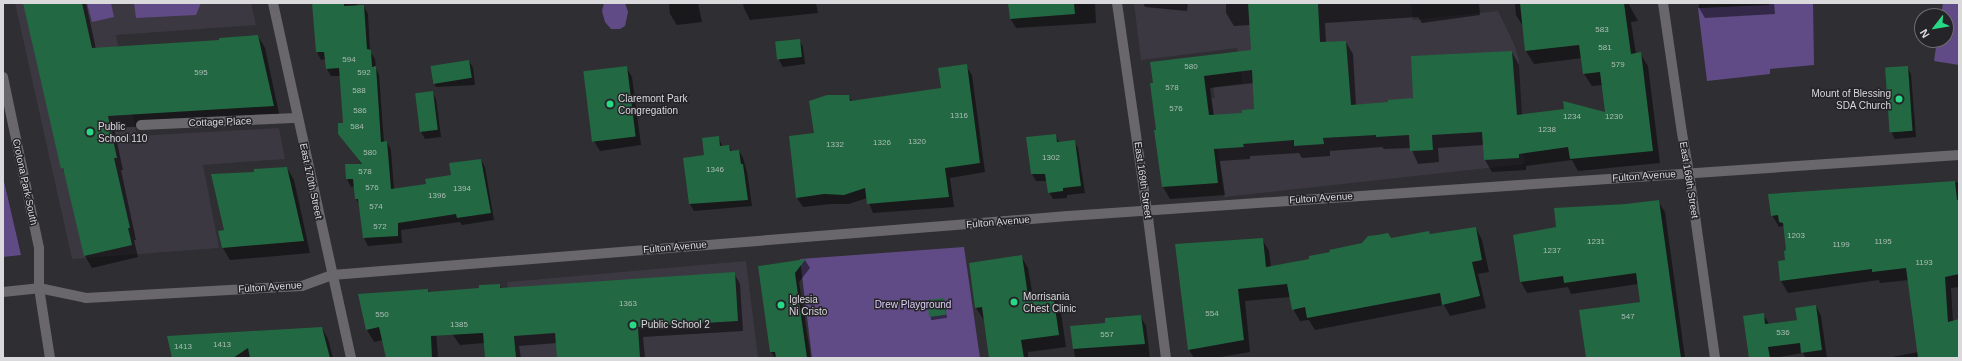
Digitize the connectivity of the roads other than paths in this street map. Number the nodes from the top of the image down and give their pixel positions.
1 (273, 3) edge
2 (1116, 3) edge
3 (1663, 3) edge
4 (3, 77) edge
5 (298, 118) junction
6 (141, 125) dead end
7 (1959, 155) edge
8 (1689, 173) junction
9 (1147, 210) junction
10 (332, 275) junction
11 (39, 288) junction
12 (3, 292) edge
13 (50, 358) edge
14 (350, 358) edge
15 (1166, 358) edge
16 (1715, 358) edge

1 - 5 street, East 170th Street
2 - 9 street, East 169th Street
3 - 8 street, East 168th Street
4 - 11 street, Crotona Park South
5 - 6 street, Cottage Place
5 - 10 street, East 170th Street
7 - 8 street, Fulton Avenue
8 - 9 street, Fulton Avenue
8 - 16 street, East 168th Street
9 - 10 street, Fulton Avenue
9 - 15 street, East 169th Street
10 - 11 street, Fulton Avenue
10 - 14 street, East 170th Street
11 - 12 street, Fulton Avenue
11 - 13 street, Crotona Park South

